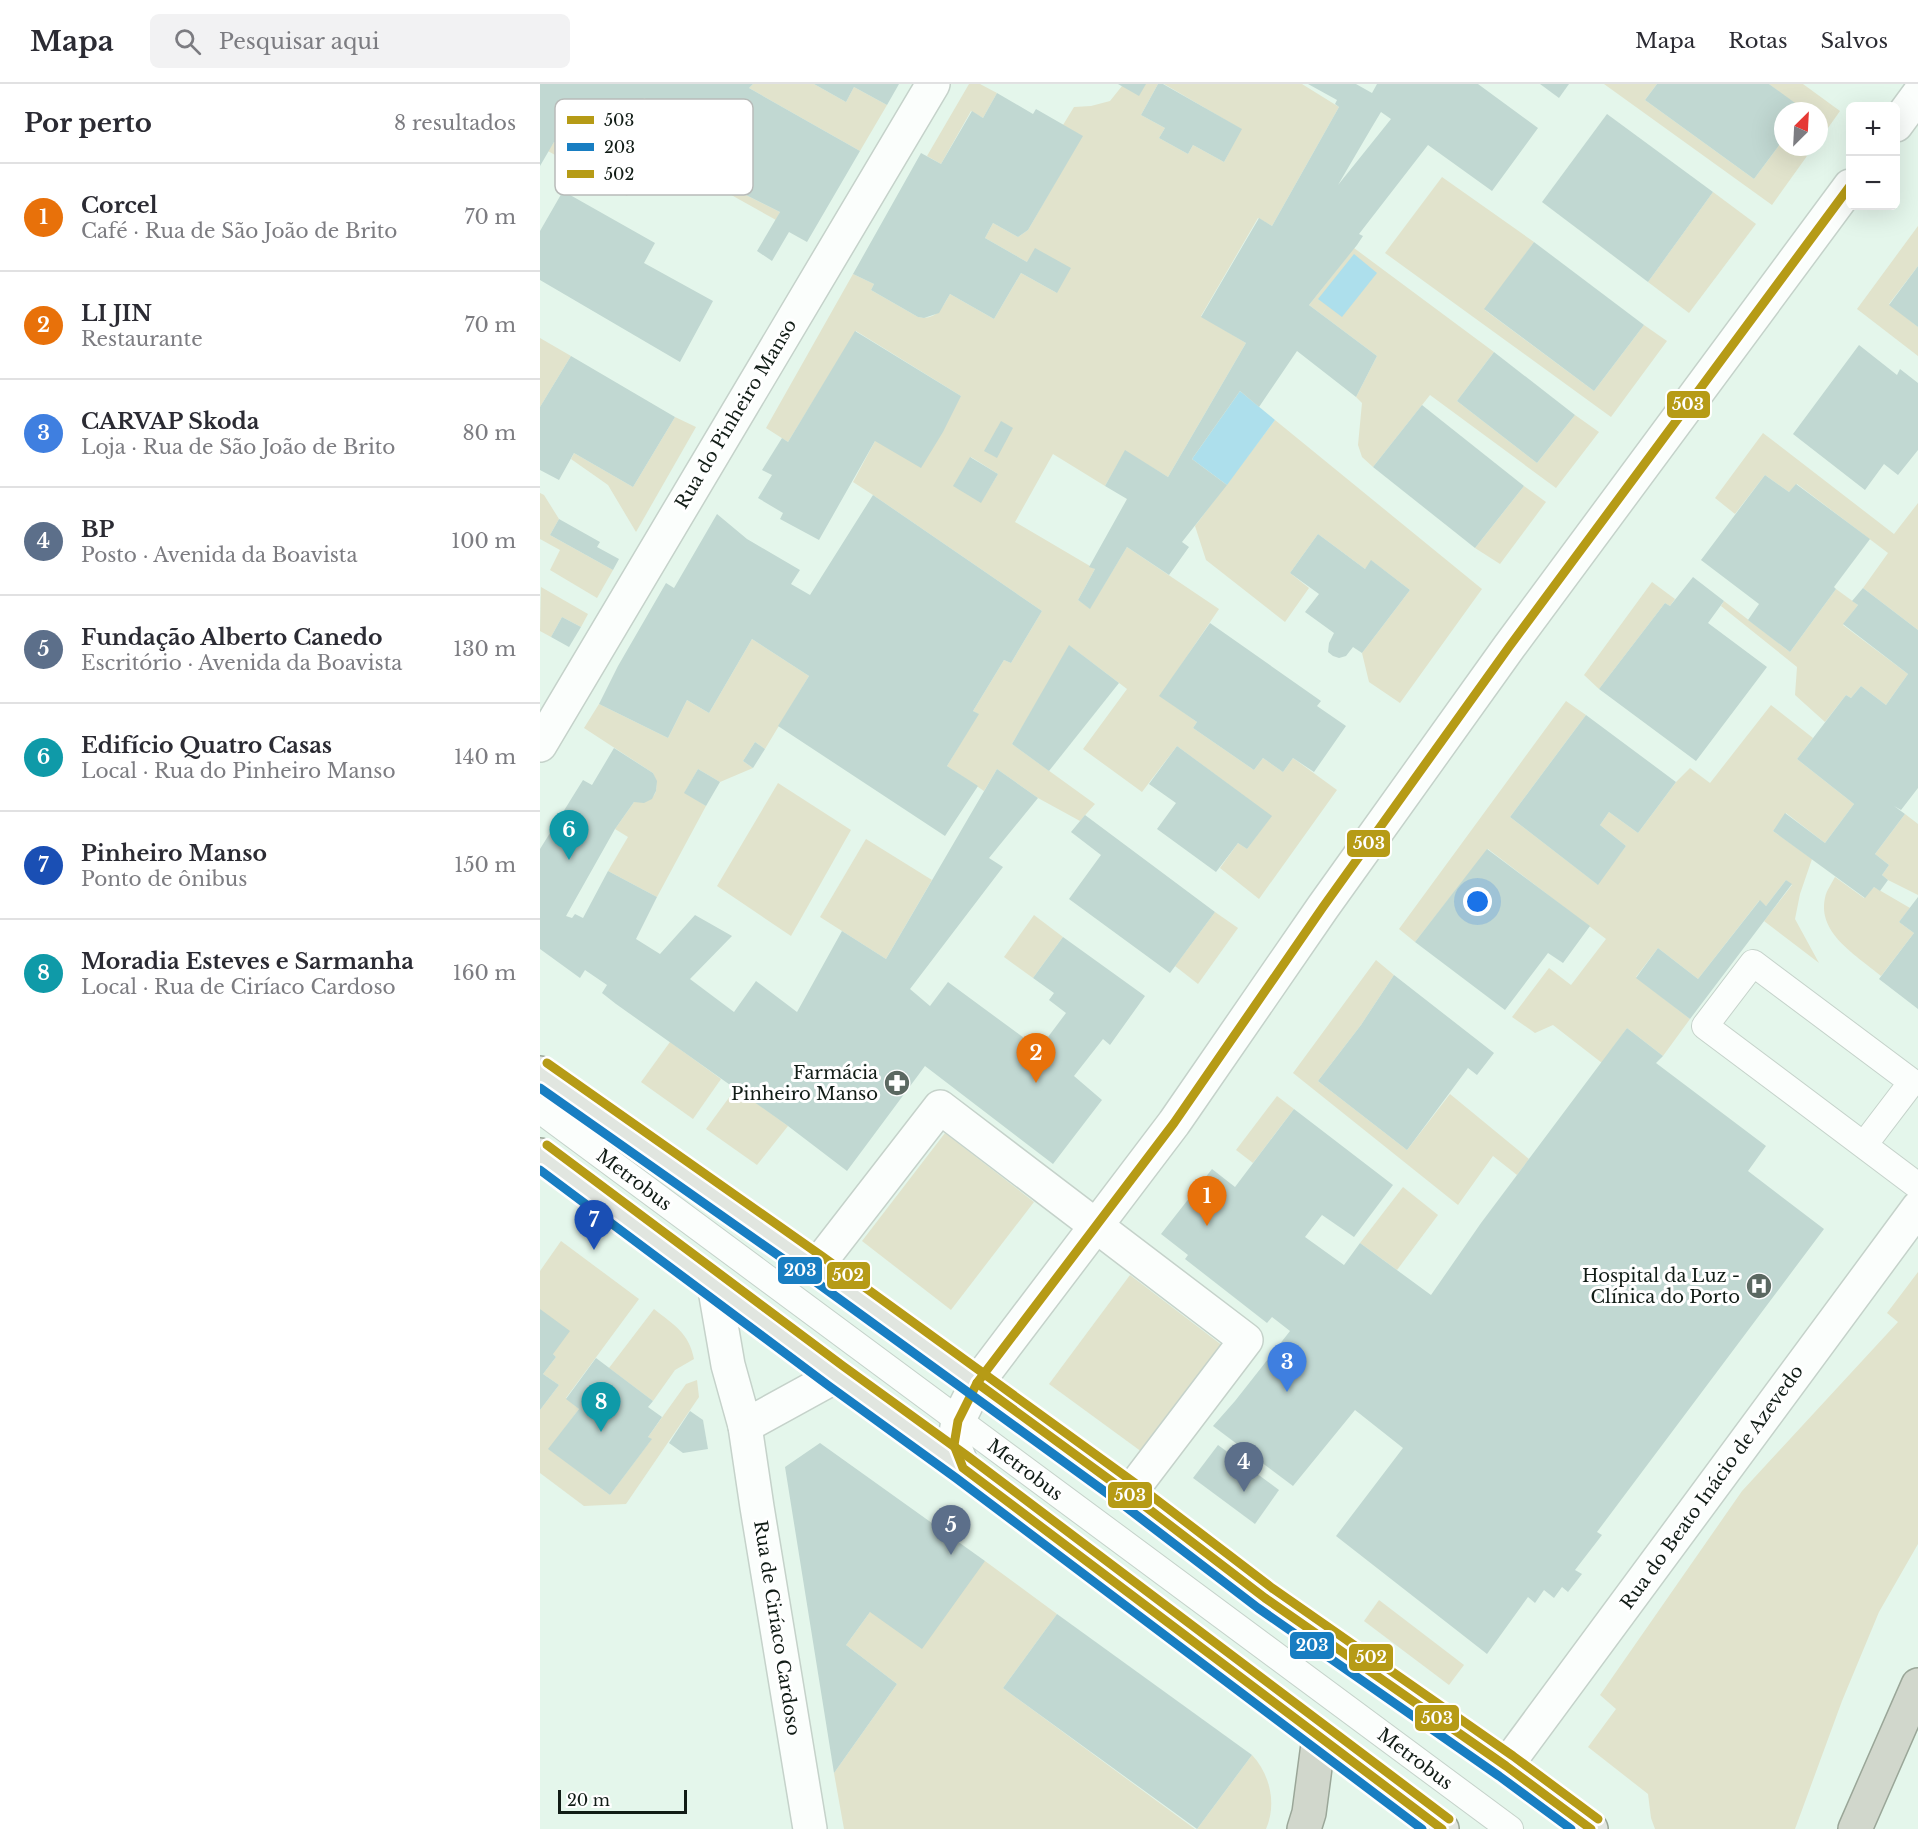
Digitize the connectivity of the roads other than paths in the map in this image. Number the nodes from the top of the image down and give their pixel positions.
1 (933, 84) edge
2 (1918, 95) edge
3 (1900, 120) edge
4 (1846, 193) edge
5 (540, 745) edge
6 (540, 1072) edge
7 (540, 1110) edge
8 (1864, 1145) junction
9 (540, 1155) edge
10 (1918, 1186) edge
11 (1918, 1208) edge
12 (1096, 1225) junction
13 (816, 1267) junction
14 (714, 1284) junction
15 (836, 1376) junction
16 (977, 1383) junction
17 (958, 1420) junction
18 (745, 1426) junction
19 (963, 1468) junction
20 (1129, 1494) junction
21 (1918, 1685) edge
22 (1319, 1737) junction
23 (1506, 1766) junction
24 (810, 1829) edge
25 (1304, 1829) edge
26 (1442, 1829) edge
27 (1510, 1829) edge
28 (1591, 1829) edge
29 (1855, 1829) edge

1 - 5 main road, Rua do Pinheiro Manso
2 - 3 main road
4 - 12 main road
6 - 13 main road
7 - 17 lane, Metrobus
8 - 8 lane
8 - 10 lane
9 - 14 main road
11 - 23 main road, Rua do Beato Inácio de Azevedo
12 - 13 main road
12 - 16 main road
12 - 20 main road
13 - 16 main road
14 - 15 main road
14 - 18 main road, Rua de Ciríaco Cardoso
15 - 18 main road
15 - 19 main road
16 - 17 main road
16 - 20 main road
17 - 19 main road
17 - 27 lane, Metrobus
18 - 24 main road, Rua de Ciríaco Cardoso
19 - 22 main road
20 - 23 main road
21 - 29 highway
22 - 25 highway
22 - 26 main road
23 - 28 main road

